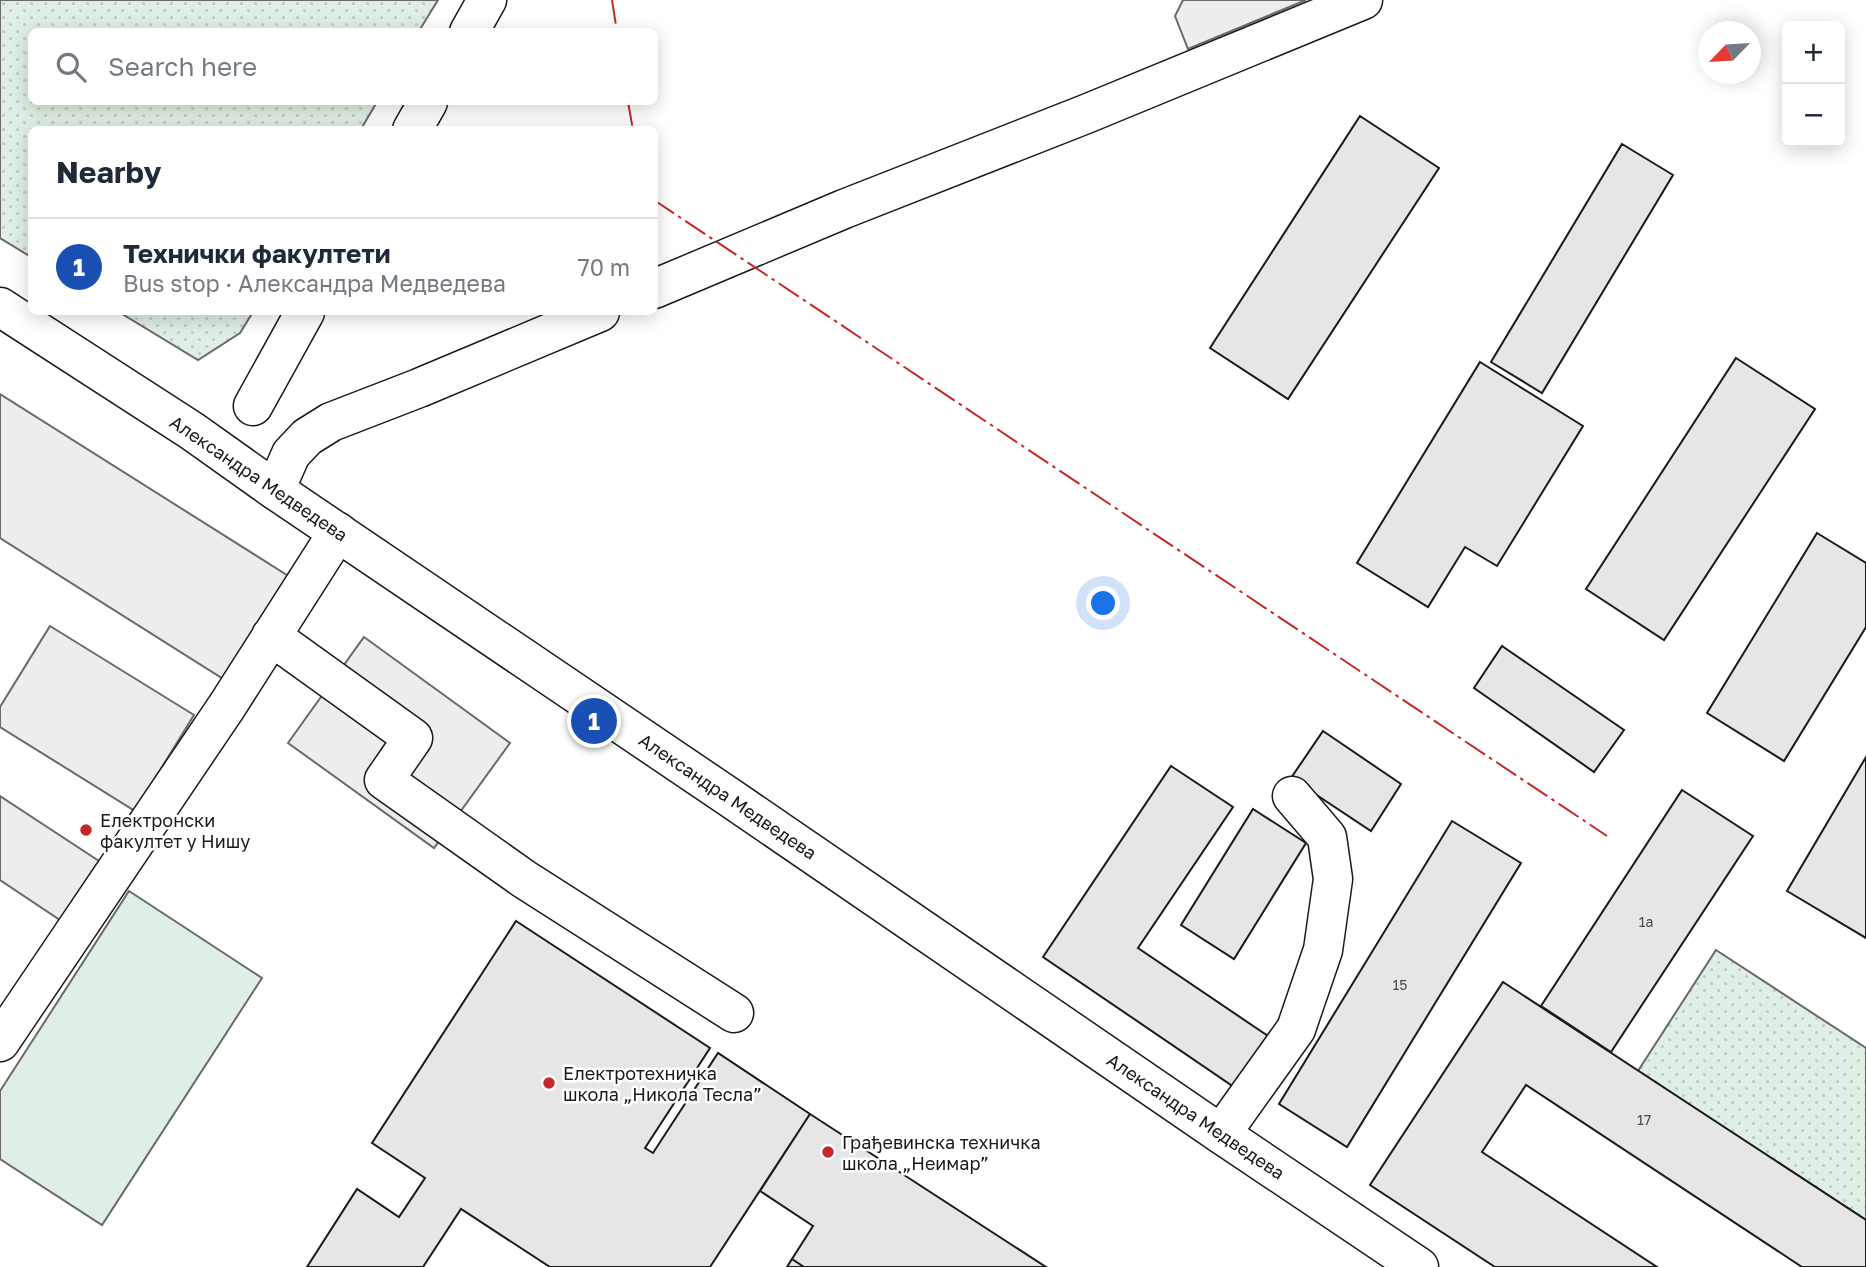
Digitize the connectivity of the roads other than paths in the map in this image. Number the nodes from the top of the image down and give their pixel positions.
1 (488, 0) edge
2 (1363, 0) edge
3 (471, 28) edge
4 (426, 105) edge
5 (414, 126) edge
6 (658, 287) edge
7 (0, 307) edge
8 (303, 315) edge
9 (593, 315) edge
10 (253, 405) dead end
11 (275, 490) junction
12 (338, 532) junction
13 (271, 636) junction
14 (1292, 796) dead end
15 (734, 1013) dead end
16 (0, 1042) edge
17 (1221, 1134) junction
18 (1419, 1267) edge

1 - 3 main road
2 - 6 main road
4 - 5 main road
7 - 11 main road, Александра Медведева
8 - 10 main road
9 - 11 main road
11 - 12 main road, Александра Медведева
12 - 13 main road
12 - 17 main road, Александра Медведева
13 - 15 main road
13 - 16 main road
14 - 17 main road
17 - 18 main road, Александра Медведева

